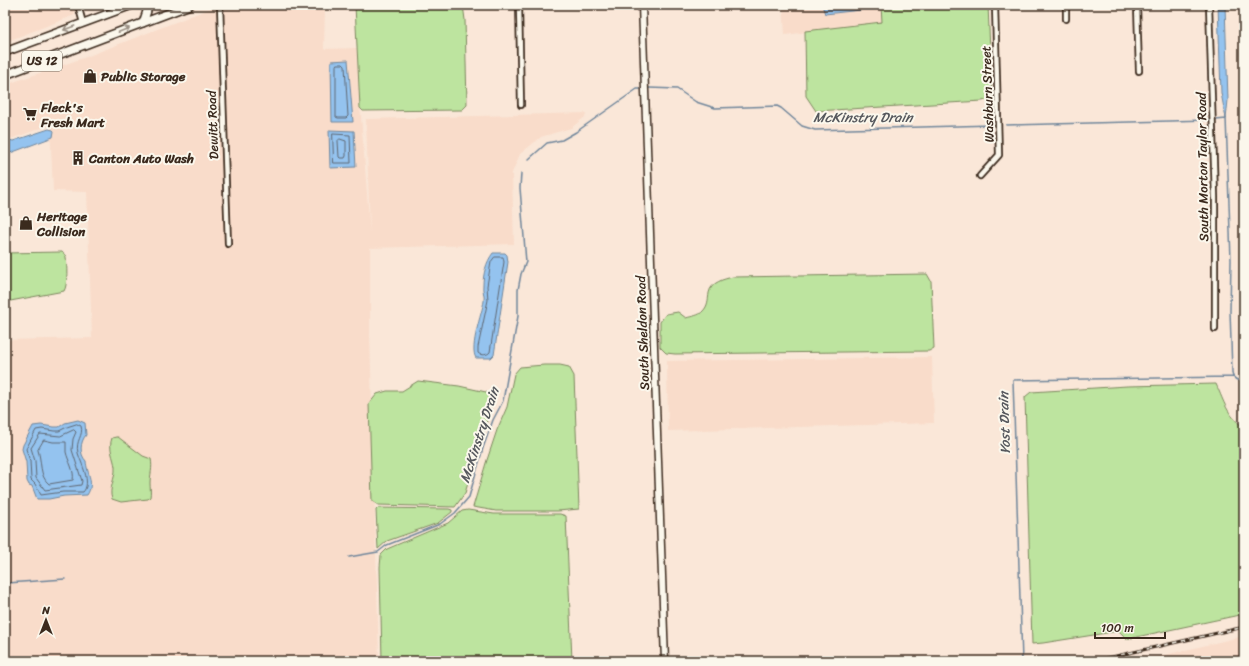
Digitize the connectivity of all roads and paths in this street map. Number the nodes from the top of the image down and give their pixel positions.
1 (78, 5) edge
2 (132, 5) edge
3 (145, 5) edge
4 (190, 5) edge
5 (220, 5) edge
6 (518, 5) edge
7 (642, 5) edge
8 (995, 5) edge
9 (1066, 5) edge
10 (1137, 5) edge
11 (1209, 5) edge
12 (1066, 19) dead end
13 (83, 23) junction
14 (143, 23) junction
15 (5, 52) edge
16 (1139, 71) dead end
17 (5, 75) edge
18 (521, 105) dead end
19 (980, 176) dead end
20 (228, 244) dead end
21 (1215, 329) dead end
22 (665, 661) edge

1 - 13 street
2 - 13 main road, US 12
3 - 14 main road
4 - 14 main road, US 12
5 - 20 street, Dewitt Road
6 - 18 street
7 - 22 street, South Sheldon Road
8 - 19 street, Washburn Street
9 - 12 street
10 - 16 street
11 - 21 street, South Morton Taylor Road
13 -> 15 main road, US 12
17 -> 14 main road, US 12

